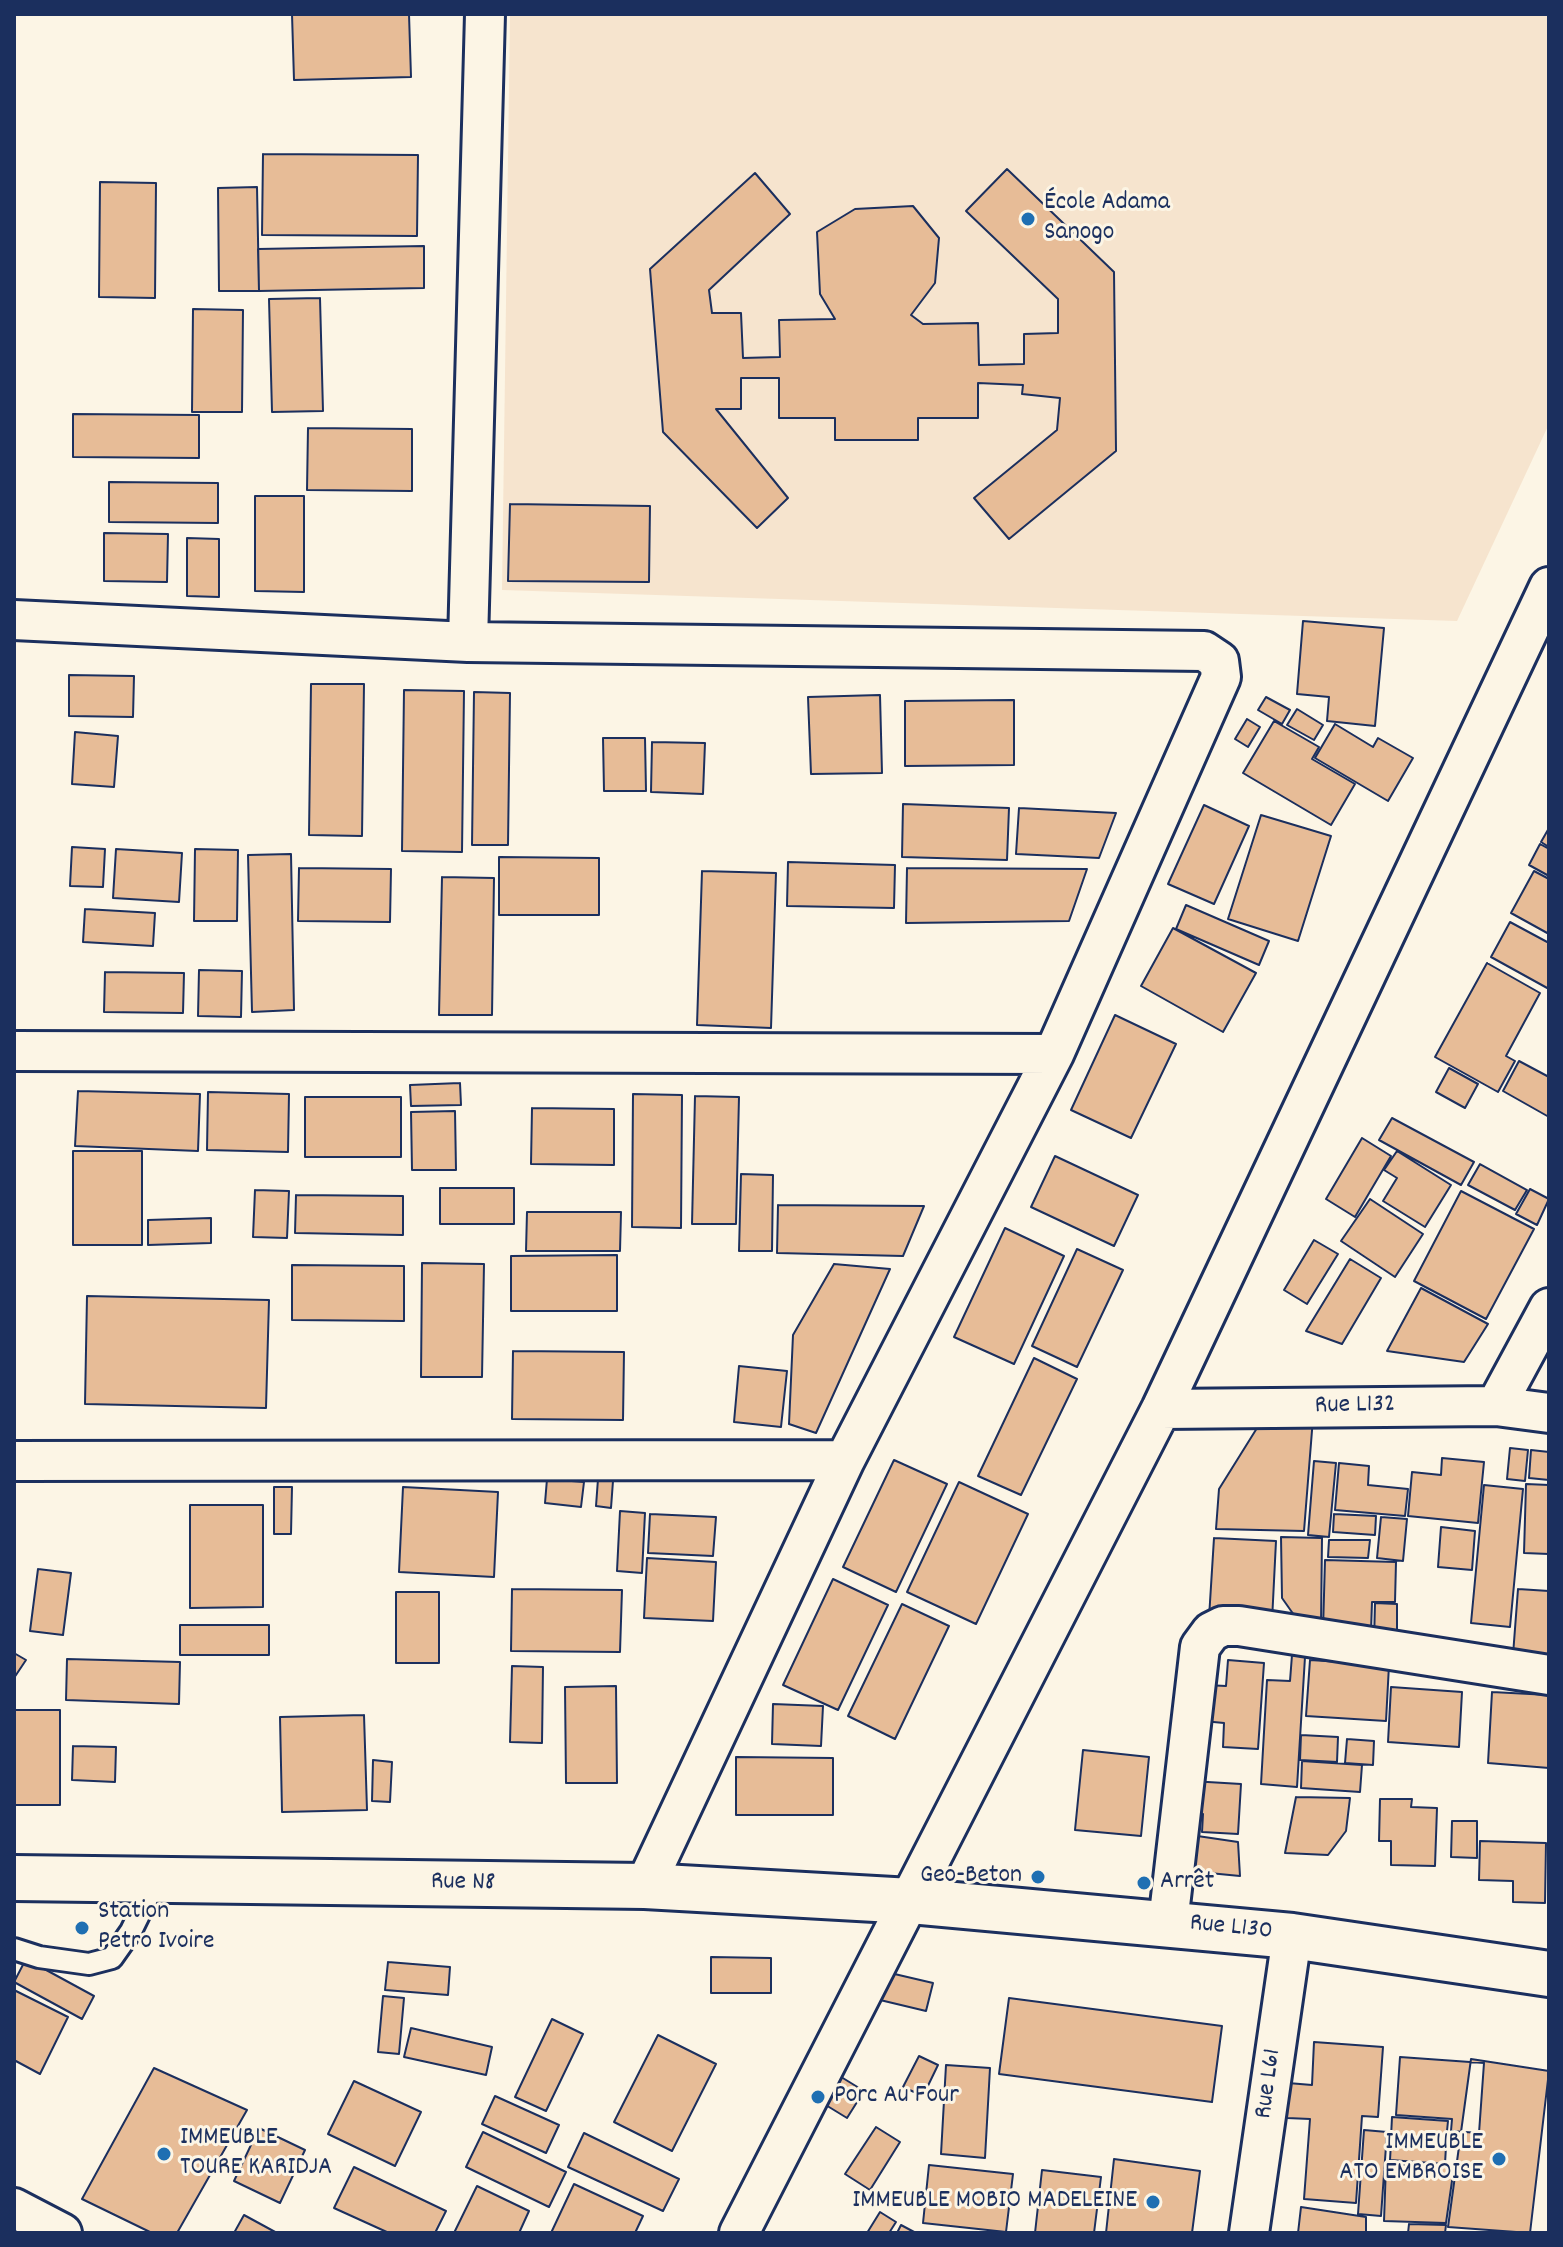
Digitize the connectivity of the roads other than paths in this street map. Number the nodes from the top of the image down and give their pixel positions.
1 (485, 14) edge
2 (1549, 587) edge
3 (14, 620) edge
4 (468, 642) junction
5 (14, 1051) edge
6 (1054, 1054) junction
7 (1549, 1308) edge
8 (1496, 1406) junction
9 (1161, 1409) junction
10 (1549, 1413) edge
11 (845, 1460) junction
12 (14, 1461) edge
13 (1549, 1675) edge
14 (14, 1878) edge
15 (156, 1880) junction
16 (645, 1886) junction
17 (911, 1901) junction
18 (1168, 1923) junction
19 (1292, 1936) junction
20 (14, 1949) edge
21 (1549, 1974) edge
22 (14, 2208) edge
23 (62, 2233) edge
24 (739, 2233) edge
25 (1249, 2233) edge

1 - 4 street
2 - 9 street
3 - 4 street
4 - 6 street
5 - 6 street
6 - 11 street
7 - 8 street
8 - 9 street, Rue L132
8 - 10 street, Rue L132
9 - 17 street
11 - 12 street
11 - 16 street
13 - 18 street
14 - 15 street, Rue N8
15 - 16 street, Rue N8
15 - 20 lane
16 - 17 street, Rue N8
17 - 18 street, Rue L130
17 - 24 street
18 - 19 street, Rue L130
19 - 21 street, Rue L130
19 - 25 street, Rue L61
22 - 23 street

